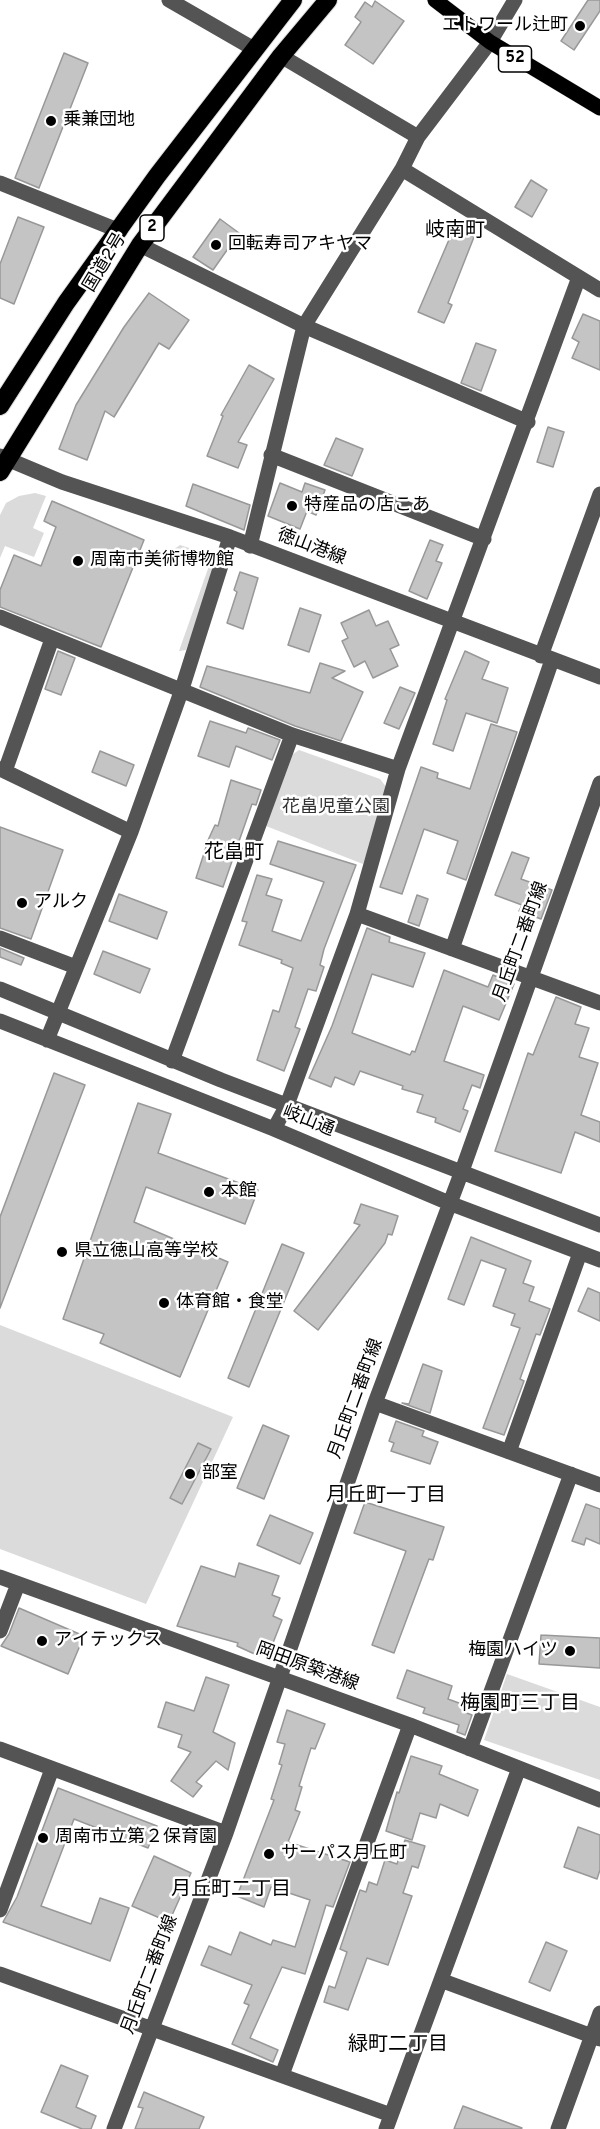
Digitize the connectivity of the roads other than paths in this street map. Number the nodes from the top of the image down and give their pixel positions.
1 (170, 0) edge
2 (293, 0) edge
3 (328, 0) edge
4 (435, 0) edge
5 (515, 0) edge
6 (490, 42) junction
7 (254, 49) junction
8 (281, 56) junction
9 (600, 108) edge
10 (418, 137) junction
11 (402, 169) junction
12 (0, 183) edge
13 (120, 231) junction
14 (140, 245) junction
15 (579, 277) junction
16 (600, 291) edge
17 (304, 326) junction
18 (0, 406) edge
19 (528, 422) junction
20 (271, 455) junction
21 (2, 463) edge
22 (600, 494) edge
23 (230, 537) junction
24 (484, 539) junction
25 (250, 546) junction
26 (0, 617) edge
27 (454, 623) junction
28 (52, 639) junction
29 (546, 658) junction
30 (600, 677) edge
31 (181, 692) junction
32 (292, 735) junction
33 (3, 770) edge
34 (398, 770) junction
35 (600, 783) edge
36 (131, 832) junction
37 (357, 914) junction
38 (0, 938) edge
39 (452, 949) junction
40 (76, 967) junction
41 (529, 978) junction
42 (0, 989) edge
43 (600, 1004) edge
44 (58, 1011) junction
45 (0, 1021) edge
46 (47, 1040) junction
47 (172, 1060) junction
48 (287, 1105) junction
49 (274, 1129) junction
50 (462, 1171) junction
51 (449, 1203) junction
52 (600, 1225) edge
53 (580, 1253) junction
54 (600, 1260) edge
55 (375, 1404) junction
56 (509, 1452) junction
57 (571, 1474) junction
58 (600, 1485) edge
59 (0, 1577) edge
60 (18, 1584) junction
61 (0, 1631) edge
62 (279, 1679) junction
63 (410, 1725) junction
64 (0, 1749) edge
65 (470, 1749) junction
66 (519, 1768) junction
67 (52, 1769) junction
68 (600, 1800) edge
69 (226, 1833) junction
70 (0, 1910) edge
71 (0, 1974) edge
72 (443, 1981) junction
73 (600, 2013) edge
74 (151, 2029) junction
75 (596, 2038) edge
76 (282, 2075) junction
77 (389, 2122) edge
78 (114, 2129) edge
79 (558, 2129) edge

1 - 7 street
2 - 7 highway, 国道2号 / 2
3 - 8 highway, 国道2号 / 2
4 - 6 main road, 52
5 - 6 street
6 - 9 main road, 52
6 - 10 street
7 - 13 highway, 国道2号 / 2
8 - 10 street
8 - 14 highway, 国道2号 / 2
10 - 11 street
11 - 15 street
11 - 17 street
12 - 13 street
13 - 18 highway, 国道2号 / 2
14 - 17 street
14 - 21 highway, 国道2号 / 2
15 - 16 street
15 - 19 street
17 - 19 street
17 - 20 street
19 - 24 street
20 - 24 street
20 - 25 street
21 - 23 street, 徳山港線
22 - 29 street
23 - 25 street, 徳山港線
23 - 31 street
24 - 27 street
25 - 27 street, 徳山港線
26 - 28 street
27 - 29 street, 徳山港線
27 - 34 street
28 - 31 street
28 - 33 street
29 - 30 street, 徳山港線
29 - 39 street
31 - 32 street
31 - 36 street
32 - 34 street
32 - 47 street
33 - 36 street
34 - 37 street
35 - 41 street, 月丘町二番町線
36 - 40 street
37 - 39 street
37 - 48 street
38 - 40 street
39 - 41 street
40 - 44 street
41 - 43 street
41 - 50 street, 月丘町二番町線
42 - 44 street, 岐山通
44 - 46 street
44 - 47 street, 岐山通
45 - 46 street, 岐山通
46 - 49 street, 岐山通
47 - 48 street, 岐山通
48 - 49 street
48 - 50 street, 岐山通
49 - 51 street, 岐山通
50 - 51 street, 月丘町二番町線
50 - 52 street, 岐山通
51 - 53 street, 岐山通
51 - 55 street, 月丘町二番町線
53 - 54 street, 岐山通
53 - 56 street
55 - 56 street
55 - 62 street, 月丘町二番町線
56 - 57 street
57 - 58 street
57 - 65 street
59 - 60 street, 岡田原築港線
60 - 61 street
60 - 62 street, 岡田原築港線
62 - 63 street, 岡田原築港線
62 - 69 street, 月丘町二番町線
63 - 65 street, 岡田原築港線
63 - 76 street
64 - 67 street
65 - 66 street, 岡田原築港線
66 - 68 street, 岡田原築港線
66 - 72 street
67 - 69 street
67 - 70 street
69 - 74 street, 月丘町二番町線
71 - 74 street
72 - 75 street
72 - 77 street
73 - 75 street
74 - 76 street
74 - 78 street, 月丘町二番町線
75 - 79 street
76 - 77 street

